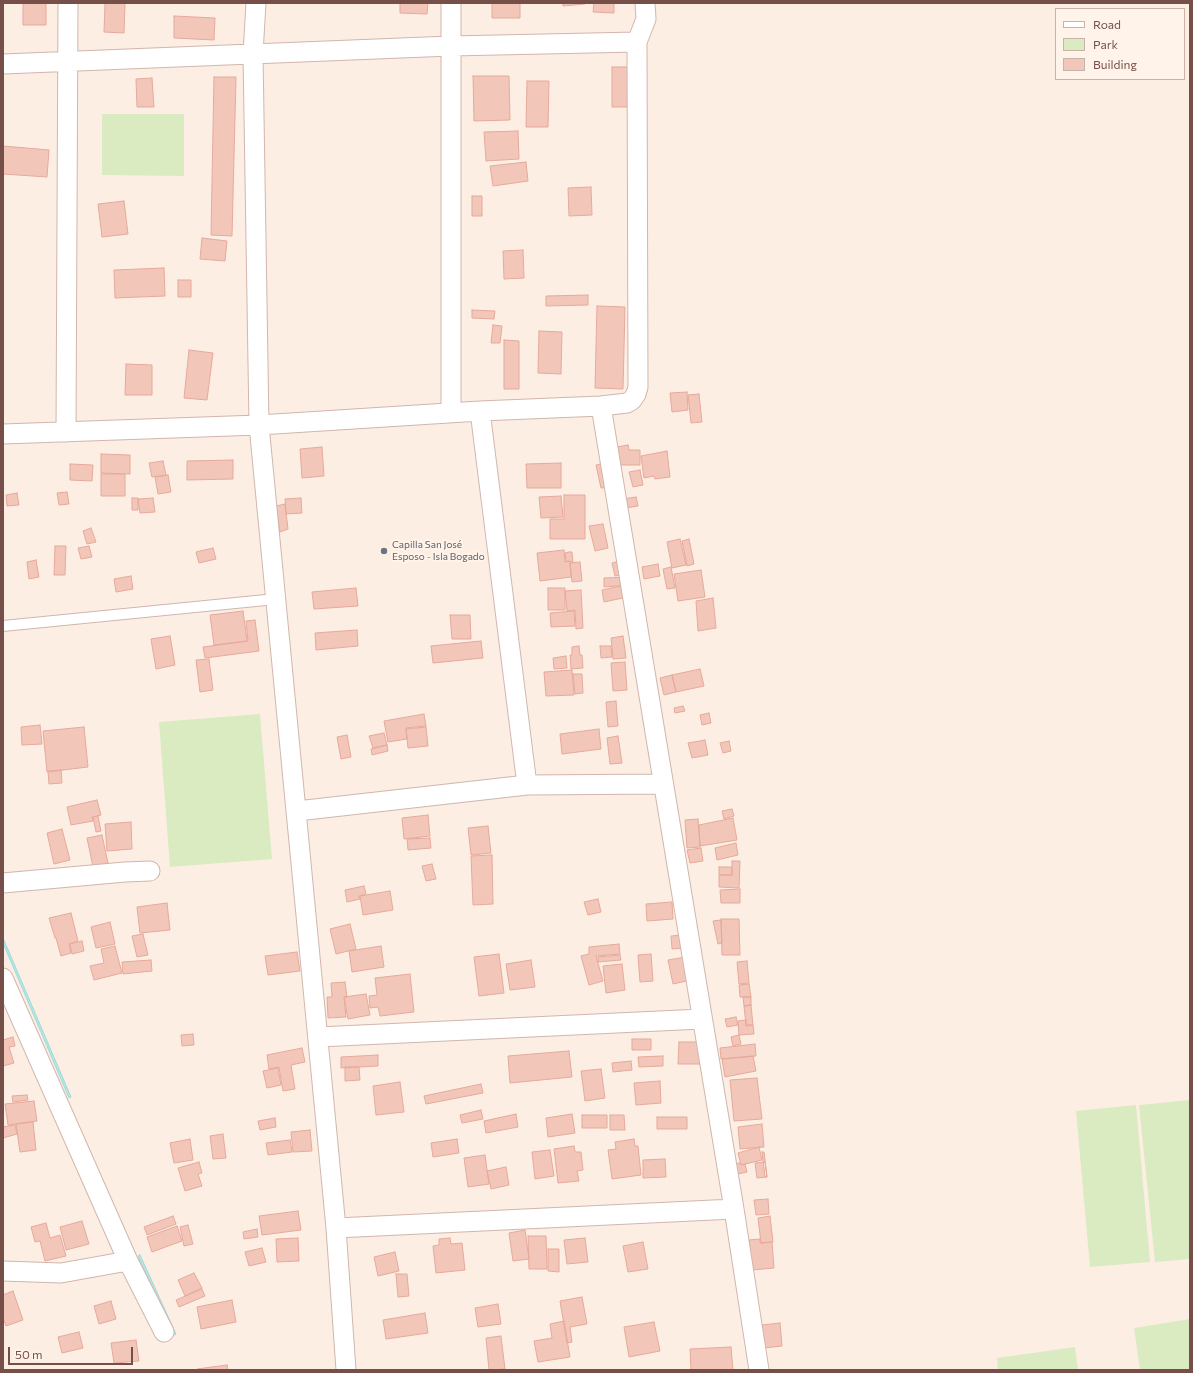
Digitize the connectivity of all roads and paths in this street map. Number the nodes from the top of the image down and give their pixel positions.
1 (68, 3) edge
2 (256, 3) edge
3 (451, 3) edge
4 (645, 3) edge
5 (637, 42) junction
6 (451, 46) junction
7 (252, 54) junction
8 (66, 62) junction
9 (3, 64) edge
10 (601, 406) junction
11 (480, 411) junction
12 (451, 413) junction
13 (259, 425) junction
14 (66, 432) junction
15 (3, 434) edge
16 (276, 599) junction
17 (3, 626) edge
18 (663, 784) junction
19 (527, 785) junction
20 (297, 811) junction
21 (150, 871) dead end
22 (3, 883) edge
23 (3, 978) edge
24 (702, 1019) junction
25 (318, 1037) junction
26 (734, 1209) junction
27 (336, 1228) junction
28 (128, 1261) junction
29 (3, 1271) edge
30 (164, 1332) dead end
31 (346, 1370) edge
32 (759, 1370) edge

1 - 8 street
2 - 7 street
3 - 6 street
4 - 5 street
5 - 6 street
5 - 10 street
6 - 7 street
6 - 12 street
7 - 8 street
7 - 13 street
8 - 9 street
8 - 14 street
10 - 11 street
10 - 18 street
11 - 12 street
11 - 19 street
12 - 13 street
13 - 14 street
13 - 16 street
14 - 15 street
16 - 17 lane
16 - 20 street
18 - 19 street
18 - 24 street
19 - 20 street
20 - 25 street
21 - 22 street
23 - 28 street
24 - 25 street
24 - 26 street
25 - 27 street
26 - 27 street
26 - 32 street
27 - 31 street
28 - 29 street
28 - 30 street

